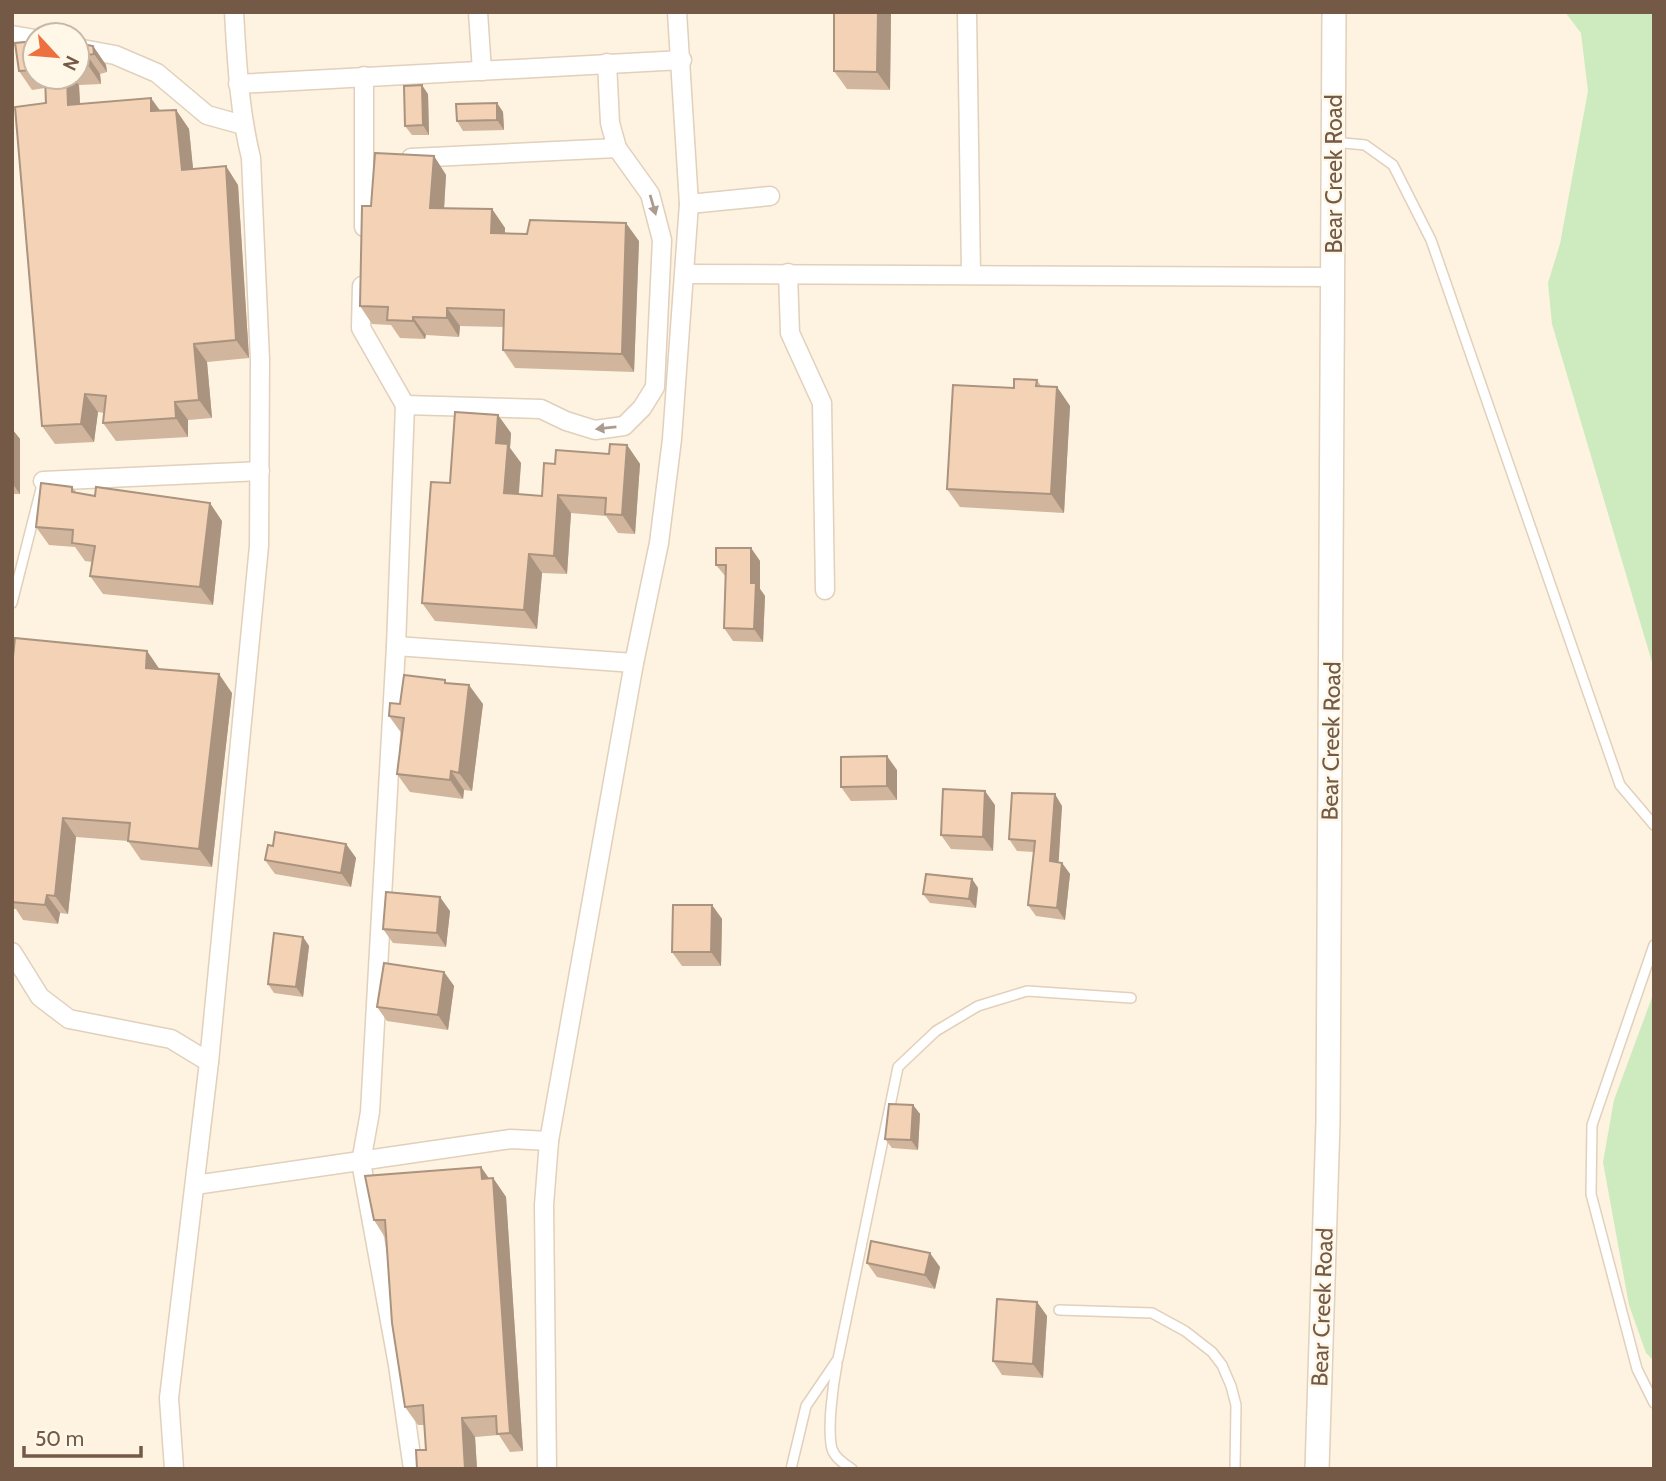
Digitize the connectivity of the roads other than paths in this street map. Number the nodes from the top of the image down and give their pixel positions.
1 (234, 12) edge
2 (478, 12) edge
3 (677, 12) edge
4 (967, 12) edge
5 (1334, 12) edge
6 (91, 51) edge
7 (682, 60) junction
8 (607, 63) junction
9 (482, 71) junction
10 (364, 76) junction
11 (238, 84) junction
12 (243, 125) junction
13 (1334, 142) junction
14 (617, 148) junction
15 (379, 160) junction
16 (770, 196) dead end
17 (689, 204) junction
18 (363, 244) edge
19 (362, 272) edge
20 (788, 273) junction
21 (685, 274) junction
22 (971, 274) junction
23 (1333, 277) junction
24 (405, 405) junction
25 (260, 471) junction
26 (43, 481) joint
27 (825, 590) dead end
28 (12, 603) edge
29 (396, 646) junction
30 (634, 663) junction
31 (1654, 825) edge
32 (1654, 944) edge
33 (12, 952) edge
34 (1130, 998) dead end
35 (209, 1062) junction
36 (549, 1142) junction
37 (361, 1162) junction
38 (195, 1185) junction
39 (1059, 1310) dead end
40 (838, 1359) junction
41 (1654, 1404) edge
42 (174, 1469) edge
43 (413, 1469) edge
44 (547, 1469) edge
45 (791, 1469) edge
46 (852, 1469) edge
47 (1235, 1469) edge
48 (1317, 1469) edge

1 - 11 street
2 - 9 street
3 - 7 street
4 - 22 street
5 - 13 street, Bear Creek Road
6 - 12 street
7 - 8 street
7 - 17 street
8 - 9 street
8 - 14 street
9 - 10 street
10 - 11 street
10 - 15 street
11 - 12 street
12 - 25 street
13 - 23 street, Bear Creek Road
13 - 31 lane
14 - 15 street
14 -> 24 street
15 - 18 street
16 - 17 street
17 - 21 street
19 - 24 street
20 - 21 street
20 - 22 street
20 - 27 street
21 - 30 street
22 - 23 street
23 - 48 street, Bear Creek Road
24 - 29 street
25 - 26 street
25 - 35 street
26 - 28 lane
29 - 30 street
29 - 37 street
30 - 36 street
32 - 41 lane
33 - 35 street
34 - 40 lane
35 - 38 street
36 - 37 street
36 - 44 street
37 - 38 street
37 - 43 street
38 - 42 street
39 - 47 lane
40 - 45 lane
40 - 46 lane

